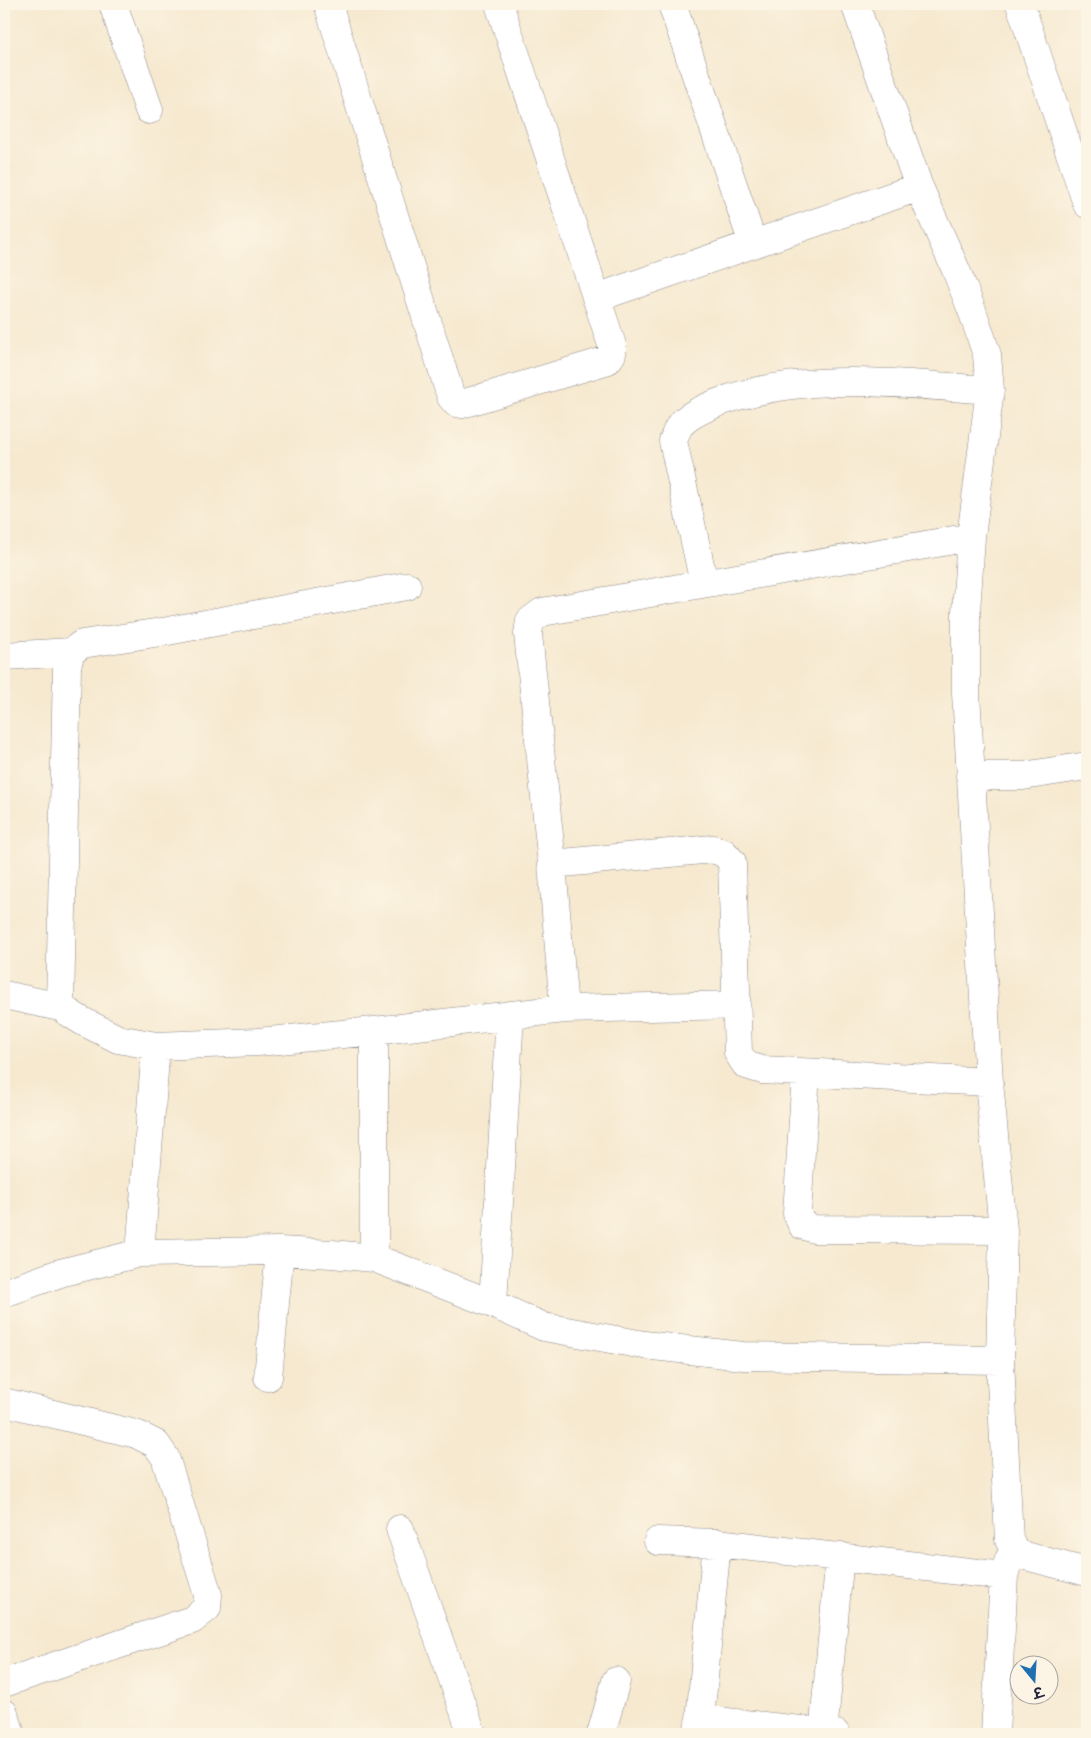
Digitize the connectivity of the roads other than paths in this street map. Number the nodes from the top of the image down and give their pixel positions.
1 (113, 4) edge
2 (328, 4) edge
3 (499, 4) edge
4 (672, 4) edge
5 (855, 4) edge
6 (1020, 4) edge
7 (149, 110) dead end
8 (919, 187) junction
9 (1087, 204) edge
10 (753, 244) junction
11 (596, 298) junction
12 (990, 390) junction
13 (971, 537) junction
14 (704, 583) junction
15 (407, 586) dead end
16 (71, 652) junction
17 (4, 656) edge
18 (1087, 766) edge
19 (970, 776) junction
20 (552, 864) junction
21 (4, 995) edge
22 (736, 1005) junction
23 (60, 1007) junction
24 (564, 1009) junction
25 (510, 1015) junction
26 (374, 1031) junction
27 (156, 1046) junction
28 (806, 1072) junction
29 (990, 1082) junction
30 (1003, 1230) junction
31 (280, 1251) junction
32 (140, 1253) junction
33 (374, 1258) junction
34 (4, 1292) edge
35 (493, 1304) junction
36 (1000, 1360) junction
37 (268, 1377) dead end
38 (4, 1402) edge
39 (400, 1529) dead end
40 (658, 1541) dead end
41 (717, 1543) junction
42 (1013, 1548) junction
43 (840, 1556) junction
44 (1087, 1572) edge
45 (1004, 1576) junction
46 (616, 1681) dead end
47 (4, 1682) edge
48 (4, 1713) edge
49 (698, 1726) edge
50 (11, 1734) edge
51 (472, 1734) edge
52 (602, 1734) edge
53 (828, 1734) edge
54 (995, 1734) edge

1 - 7 street
2 - 11 street
3 - 11 street
4 - 10 street
5 - 8 street
6 - 9 street
8 - 10 street
8 - 12 street
10 - 11 street
12 - 13 street
12 - 14 street
13 - 14 street
13 - 19 street
14 - 20 street
15 - 16 street
16 - 17 street
16 - 23 street
18 - 19 street
19 - 29 street
20 - 22 street
20 - 24 street
21 - 23 street
22 - 24 street
22 - 28 street
23 - 27 street
24 - 25 street
25 - 26 street
25 - 35 street
26 - 27 street
26 - 33 street
27 - 32 street
28 - 29 street
28 - 30 street
29 - 30 street
30 - 36 street
31 - 32 street
31 - 33 street
31 - 37 street
32 - 34 street
33 - 35 street
35 - 36 street
36 - 42 street
38 - 47 street
39 - 51 street
40 - 41 street
41 - 43 street
41 - 49 street
42 - 44 street
42 - 45 street
43 - 45 street
43 - 53 street
45 - 54 street
46 - 52 street
48 - 50 street
49 - 53 street

